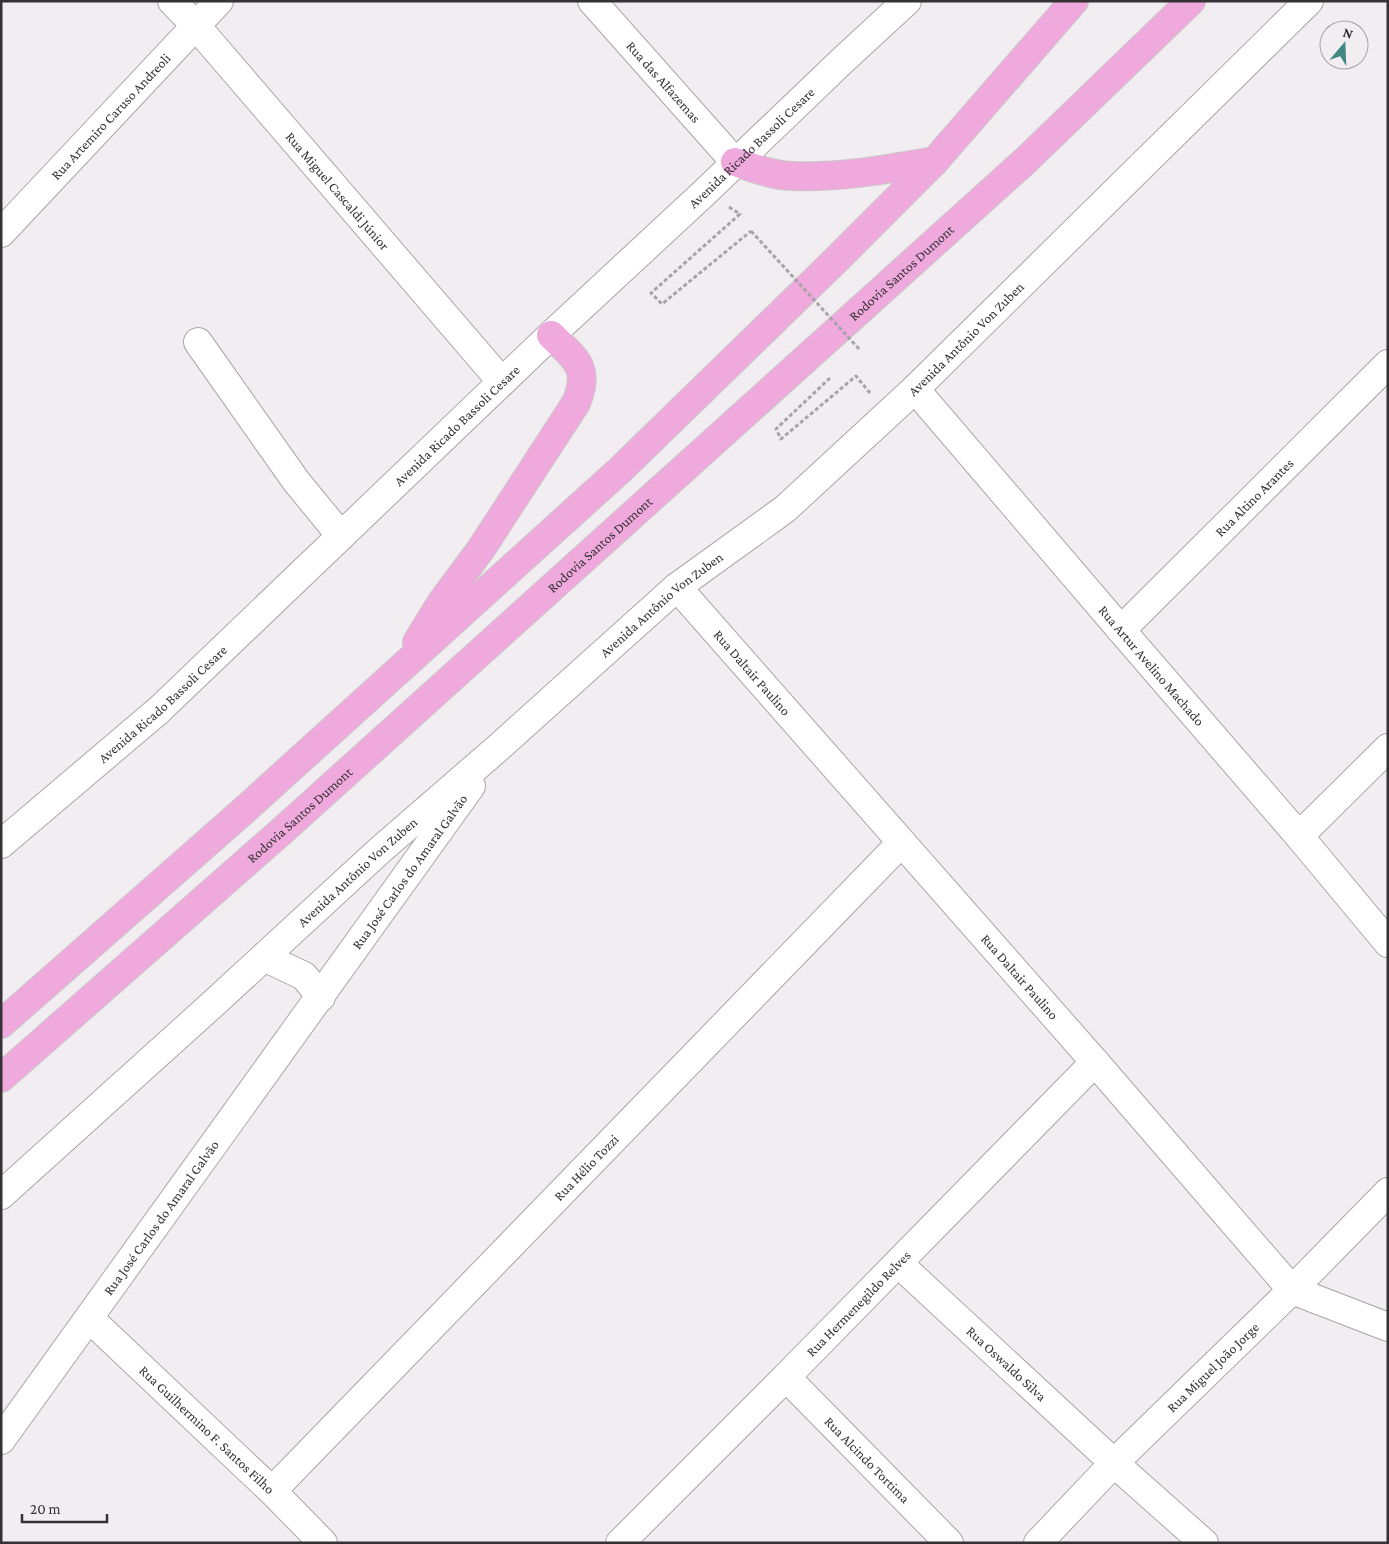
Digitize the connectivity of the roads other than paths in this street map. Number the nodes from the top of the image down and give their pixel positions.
1 (172, 1) edge
2 (219, 1) edge
3 (592, 1) edge
4 (907, 1) edge
5 (1074, 1) edge
6 (1191, 1) edge
7 (1309, 1) edge
8 (196, 26) junction
9 (934, 161) junction
10 (735, 162) junction
11 (1, 233) edge
12 (551, 334) junction
13 (198, 342) dead end
14 (1388, 364) edge
15 (502, 382) junction
16 (915, 389) junction
17 (341, 536) junction
18 (678, 588) junction
19 (1121, 630) junction
20 (400, 669) junction
21 (500, 747) junction
22 (1388, 748) edge
23 (1299, 836) junction
24 (901, 843) junction
25 (1, 844) edge
26 (1388, 943) edge
27 (264, 957) junction
28 (321, 997) junction
29 (1, 1024) edge
30 (1095, 1062) junction
31 (1, 1078) edge
32 (1388, 1192) edge
33 (1, 1195) edge
34 (898, 1262) junction
35 (1292, 1290) junction
36 (90, 1319) junction
37 (1388, 1327) edge
38 (786, 1378) junction
39 (1, 1440) edge
40 (1114, 1463) junction
41 (272, 1491) junction
42 (323, 1543) edge
43 (620, 1543) edge
44 (948, 1543) edge
45 (1038, 1543) edge
46 (1204, 1543) edge

1 - 8 street, Rua Miguel Cascaldi Júnior
2 - 8 street, Rua Artemiro Caruso Andreoli
3 - 10 street, Rua das Alfazemas
4 - 10 street, Avenida Ricado Bassoli Cesare
5 - 9 highway
6 - 31 highway, Rodovia Santos Dumont
7 - 16 street, Avenida Antônio Von Zuben
8 - 11 street, Rua Artemiro Caruso Andreoli
8 - 15 street, Rua Miguel Cascaldi Júnior
9 - 10 highway
9 - 20 highway
10 - 12 street, Avenida Ricado Bassoli Cesare
12 - 15 street, Avenida Ricado Bassoli Cesare
12 - 20 highway
13 - 17 street
14 - 19 street, Rua Altino Arantes
15 - 17 street, Avenida Ricado Bassoli Cesare
16 - 18 street, Avenida Antônio Von Zuben
16 - 19 street, Rua Artur Avelino Machado
17 - 25 street, Avenida Ricado Bassoli Cesare
18 - 21 street, Avenida Antônio Von Zuben
18 - 24 street, Rua Daltair Paulino
19 - 23 street, Rua Artur Avelino Machado
20 - 29 highway
21 - 27 street, Avenida Antônio Von Zuben
21 - 28 street, Rua José Carlos do Amaral Galvão
22 - 23 street
23 - 26 street, Rua Artur Avelino Machado
24 - 30 street, Rua Daltair Paulino
24 - 41 street, Rua Hélio Tozzi
27 - 28 street
27 - 33 street, Avenida Antônio Von Zuben
28 - 36 street, Rua José Carlos do Amaral Galvão
30 - 34 street, Rua Hermenegildo Relves
30 - 35 street, Rua Daltair Paulino
32 - 35 street, Rua Miguel João Jorge
34 - 38 street, Rua Hermenegildo Relves
34 - 40 street, Rua Oswaldo Silva
35 - 37 street, Rua Daltair Paulino
35 - 40 street, Rua Miguel João Jorge
36 - 39 street, Rua José Carlos do Amaral Galvão
36 - 41 street, Rua Guilhermino F. Santos Filho
38 - 43 street, Rua Hermenegildo Relves
38 - 44 street, Rua Alcindo Tortima
40 - 45 street, Rua Miguel João Jorge
40 - 46 street, Rua Oswaldo Silva
41 - 42 street, Rua Guilhermino F. Santos Filho

